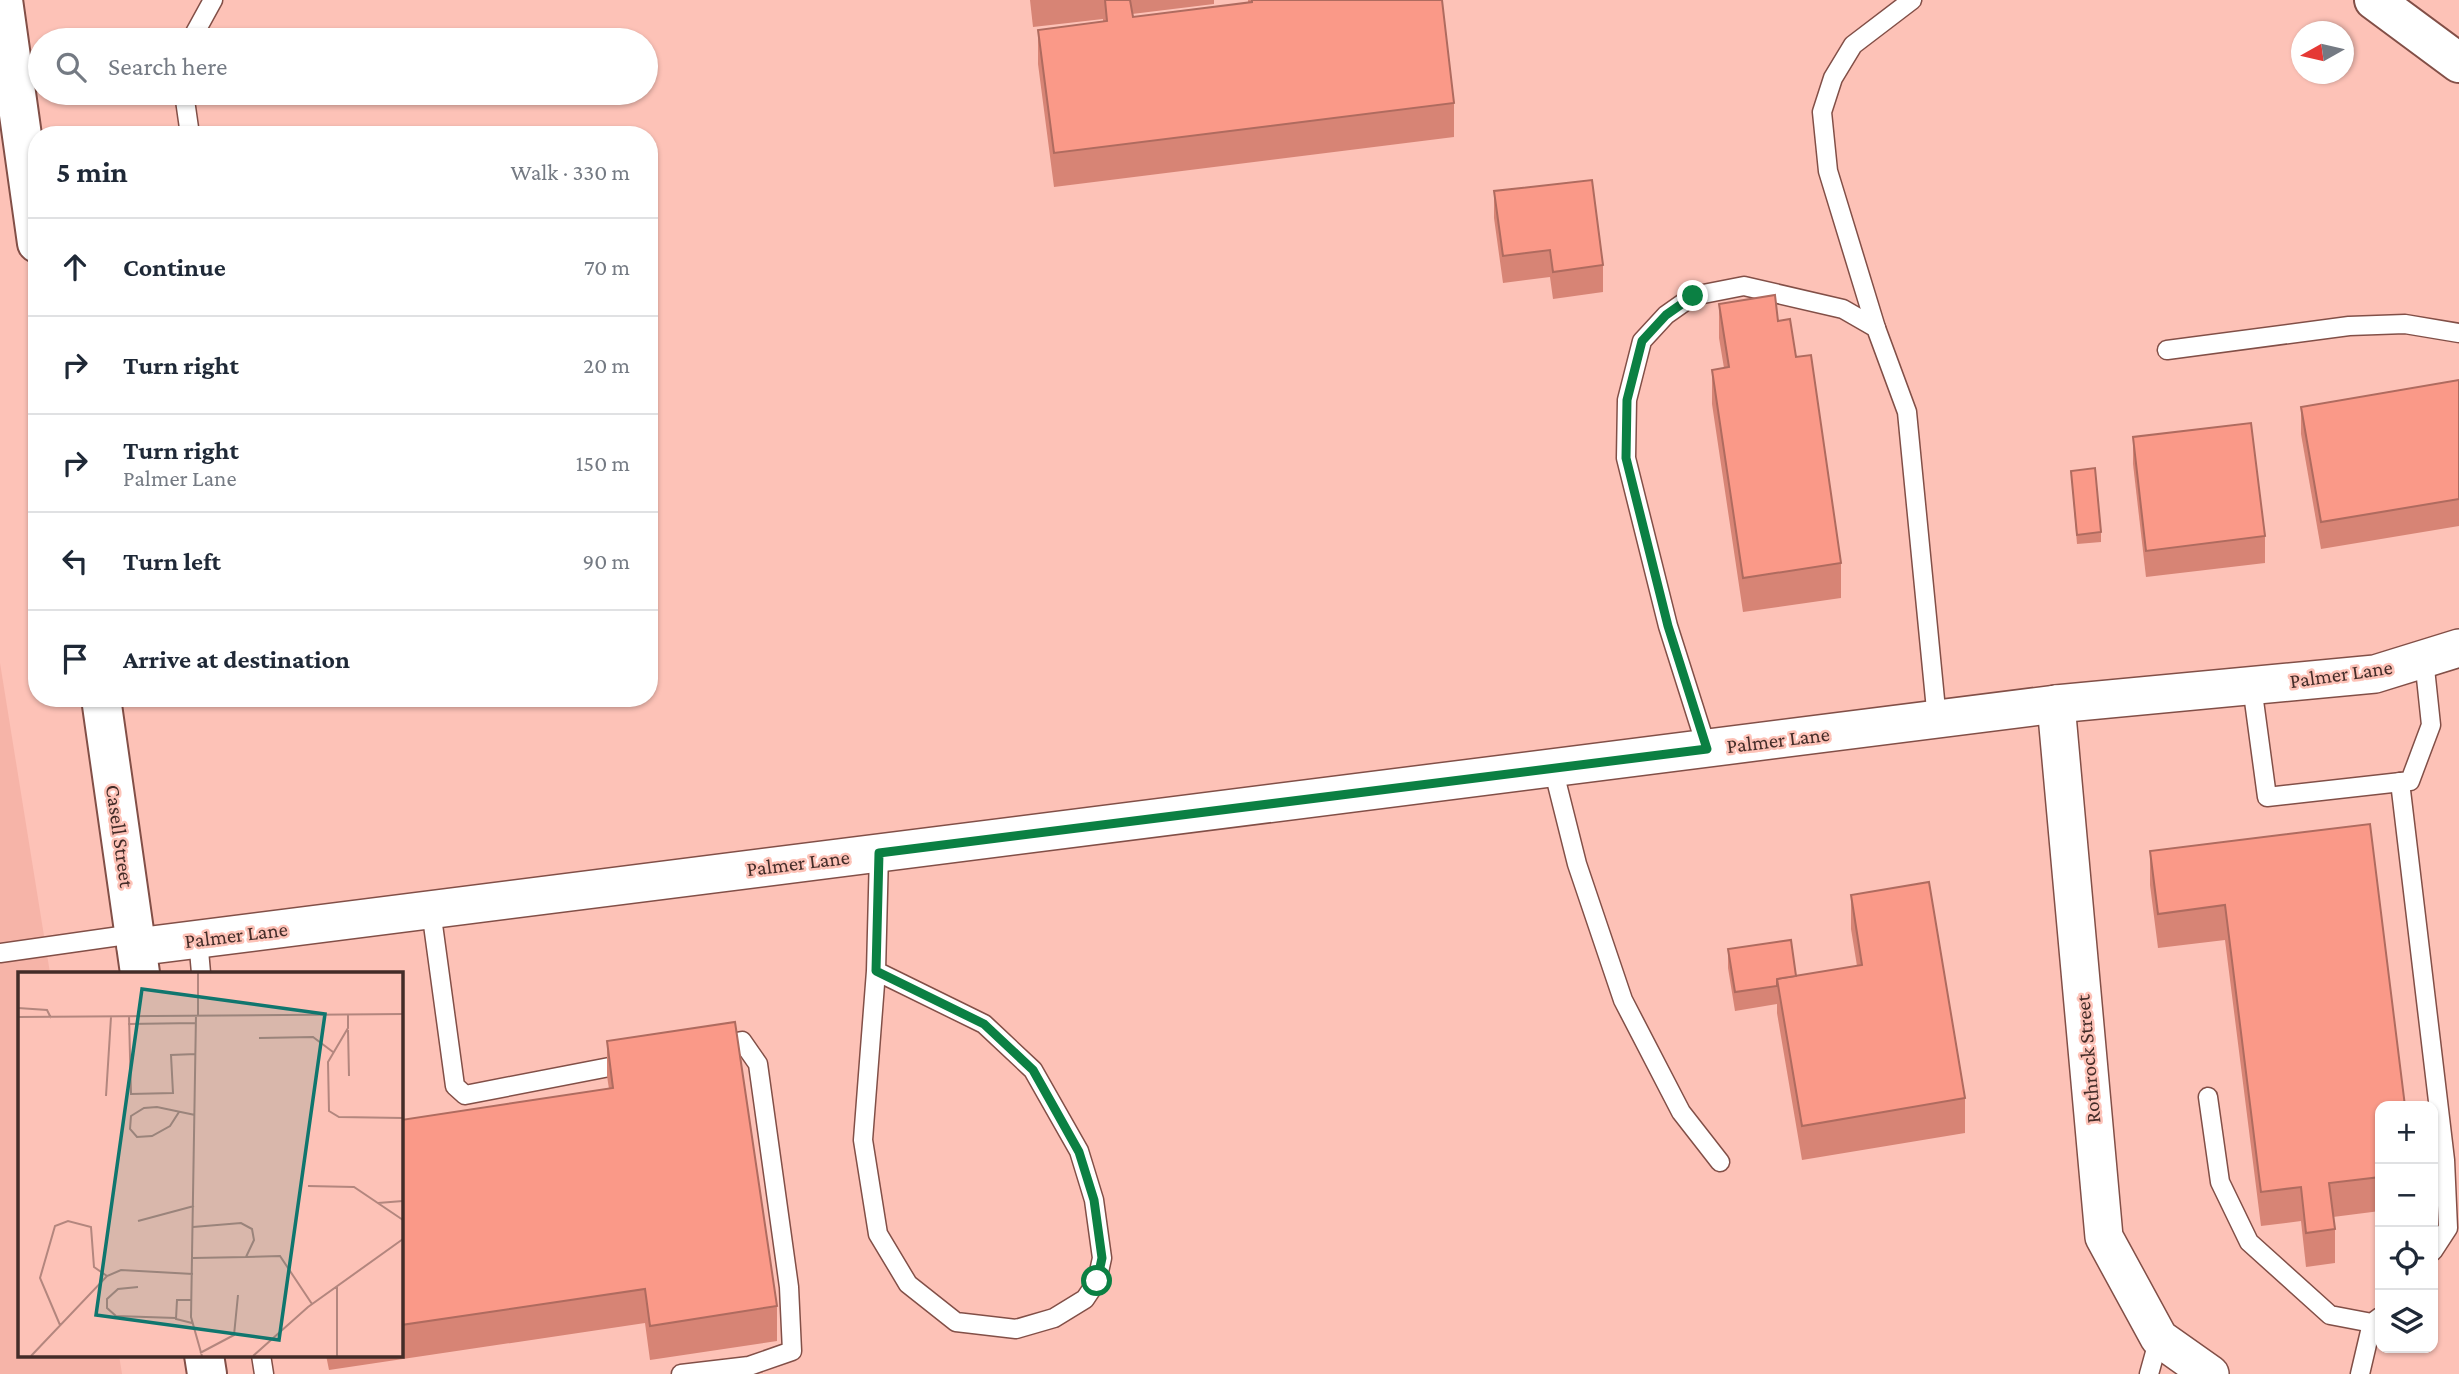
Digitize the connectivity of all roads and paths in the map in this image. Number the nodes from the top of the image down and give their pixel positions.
1 (3, 0) edge
2 (213, 0) edge
3 (1912, 0) edge
4 (2374, 0) edge
5 (198, 28) edge
6 (2459, 63) edge
7 (186, 105) edge
8 (189, 126) edge
9 (28, 179) edge
10 (1875, 328) junction
11 (2459, 333) edge
12 (2167, 351) dead end
13 (2459, 648) edge
14 (2424, 659) junction
15 (2252, 686) junction
16 (2056, 705) junction
17 (102, 707) edge
18 (1937, 720) junction
19 (1707, 749) junction
20 (1553, 768) junction
21 (2400, 782) junction
22 (879, 853) junction
23 (431, 910) junction
24 (137, 951) edge
25 (0, 953) edge
26 (199, 956) edge
27 (876, 971) junction
28 (703, 1049) edge
29 (650, 1059) edge
30 (2208, 1097) dead end
31 (1720, 1162) dead end
32 (2438, 1243) edge
33 (2375, 1320) edge
34 (2375, 1323) edge
35 (2159, 1338) junction
36 (204, 1356) edge
37 (261, 1356) edge
38 (207, 1374) edge
39 (264, 1374) edge
40 (681, 1374) edge
41 (2149, 1374) edge
42 (2210, 1374) edge
43 (2360, 1374) edge

1 - 9 street
2 - 5 lane
3 - 10 lane
4 - 6 street
7 - 8 lane
10 - 18 lane
10 - 19 lane
11 - 12 lane
13 - 14 street, Palmer Lane
14 - 15 street, Palmer Lane
14 - 21 lane
15 - 16 street, Palmer Lane
15 - 21 lane
16 - 18 street, Palmer Lane
16 - 35 street, Rothrock Street
17 - 24 street, Casell Street
18 - 19 street, Palmer Lane
19 - 20 street, Palmer Lane
20 - 22 street, Palmer Lane
20 - 31 lane
21 - 32 lane
22 - 23 street, Palmer Lane
22 - 27 lane
23 - 26 street, Palmer Lane
23 - 29 lane
24 - 25 lane
24 - 26 street, Palmer Lane
27 - 27 lane
28 - 40 lane
30 - 33 lane
34 - 43 lane
35 - 41 lane
35 - 42 street, Rothrock Street
36 - 38 street
37 - 39 lane

